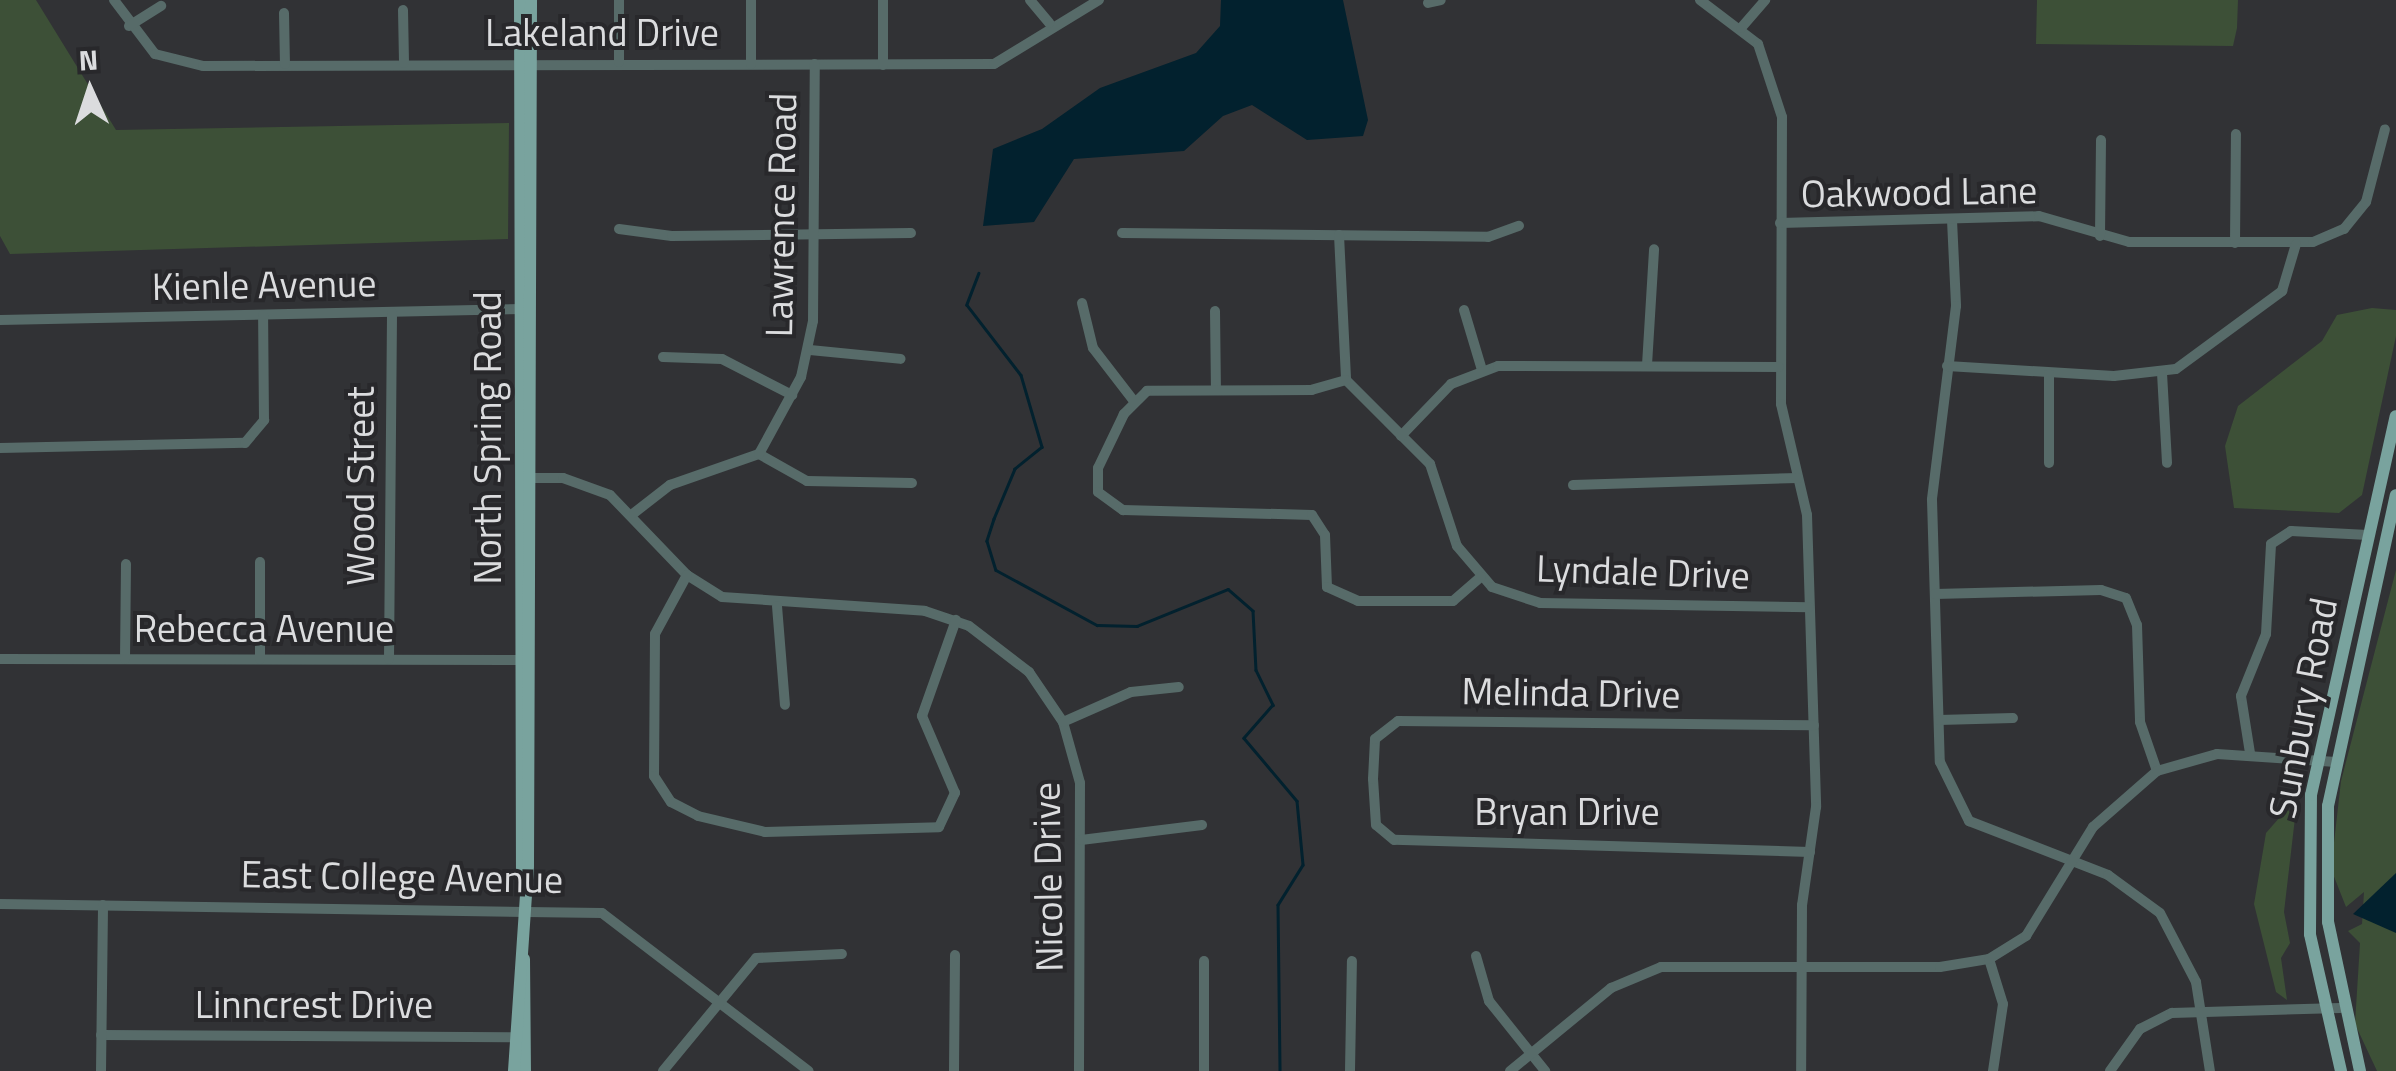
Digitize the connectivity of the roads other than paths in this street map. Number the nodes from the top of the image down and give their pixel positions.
1 (114, 0) edge
2 (520, 0) edge
3 (532, 0) edge
4 (619, 0) edge
5 (751, 0) edge
6 (883, 0) edge
7 (1030, 0) edge
8 (1099, 0) edge
9 (1441, 0) edge
10 (1700, 0) edge
11 (1764, 0) edge
12 (1428, 3) dead end
13 (162, 6) dead end
14 (403, 10) dead end
15 (284, 13) dead end
16 (1049, 23) junction
17 (129, 26) junction
18 (1741, 28) junction
19 (526, 61) junction
20 (404, 62) junction
21 (618, 62) junction
22 (286, 64) junction
23 (751, 64) junction
24 (814, 64) junction
25 (883, 65) junction
26 (2385, 129) dead end
27 (2236, 134) dead end
28 (2101, 140) dead end
29 (1952, 220) junction
30 (1780, 224) junction
31 (1518, 226) dead end
32 (619, 228) dead end
33 (910, 232) dead end
34 (1122, 233) dead end
35 (1339, 234) junction
36 (2100, 236) junction
37 (813, 237) junction
38 (2235, 243) junction
39 (2296, 244) junction
40 (1654, 249) dead end
41 (1082, 303) dead end
42 (524, 309) junction
43 (1464, 310) dead end
44 (1215, 311) dead end
45 (392, 313) junction
46 (263, 315) junction
47 (0, 320) edge
48 (810, 350) junction
49 (663, 357) dead end
50 (901, 359) dead end
51 (1647, 365) junction
52 (1947, 366) junction
53 (1779, 368) junction
54 (1482, 370) junction
55 (2162, 373) junction
56 (2049, 374) junction
57 (1346, 380) junction
58 (1216, 390) junction
59 (792, 395) junction
60 (1133, 400) junction
61 (2396, 416) edge
62 (1401, 436) junction
63 (0, 448) edge
64 (760, 454) junction
65 (2049, 464) dead end
66 (2167, 464) dead end
67 (523, 478) junction
68 (1798, 478) junction
69 (912, 483) dead end
70 (1573, 485) dead end
71 (2396, 495) edge
72 (634, 513) junction
73 (2368, 535) junction
74 (260, 562) dead end
75 (126, 564) dead end
76 (688, 575) junction
77 (1481, 577) junction
78 (1935, 594) junction
79 (777, 606) junction
80 (1810, 607) junction
81 (956, 620) junction
82 (126, 658) junction
83 (0, 659) edge
84 (260, 659) junction
85 (390, 659) junction
86 (522, 660) junction
87 (1179, 687) dead end
88 (785, 705) dead end
89 (2013, 718) dead end
90 (1939, 720) junction
91 (1063, 722) junction
92 (1814, 725) junction
93 (2250, 753) junction
94 (2318, 760) junction
95 (2336, 762) junction
96 (2157, 771) junction
97 (1372, 779) joint
98 (1202, 825) dead end
99 (1081, 840) junction
100 (1810, 852) junction
101 (2074, 859) junction
102 (0, 904) edge
103 (520, 904) junction
104 (103, 905) junction
105 (842, 954) dead end
106 (955, 955) dead end
107 (1476, 956) dead end
108 (1989, 959) junction
109 (1204, 960) dead end
110 (1352, 961) dead end
111 (1802, 966) junction
112 (718, 997) junction
113 (2340, 1008) junction
114 (2322, 1009) junction
115 (2199, 1010) junction
116 (101, 1035) junction
117 (520, 1037) junction
118 (1531, 1054) junction
119 (101, 1071) edge
120 (514, 1071) edge
121 (526, 1071) edge
122 (663, 1071) edge
123 (809, 1071) edge
124 (954, 1071) edge
125 (1079, 1071) edge
126 (1204, 1071) edge
127 (1350, 1071) edge
128 (1510, 1071) edge
129 (1545, 1071) edge
130 (1802, 1071) edge
131 (1993, 1071) edge
132 (2110, 1071) edge
133 (2210, 1071) edge
134 (2341, 1071) edge
135 (2360, 1071) edge

1 - 17 street, Lakeland Drive
2 - 19 main road, North Spring Road
3 - 19 main road, North Spring Road
4 - 21 street
5 - 23 street
6 - 25 street
7 - 16 street
8 - 16 street, Lakeland Drive
9 - 12 street
10 - 18 street
11 - 18 street
13 - 17 street
14 - 20 street
15 - 22 street
16 - 25 street, Lakeland Drive
17 - 22 street, Lakeland Drive
18 - 30 street
19 - 20 street, Lakeland Drive
19 - 21 street, Lakeland Drive
19 - 42 main road, North Spring Road
20 - 22 street, Lakeland Drive
21 - 23 street, Lakeland Drive
23 - 24 street, Lakeland Drive
24 - 25 street, Lakeland Drive
24 - 37 street, Lawrence Road
26 - 39 street
27 - 38 street
28 - 36 street
29 - 30 street, Oakwood Lane
29 - 36 street, Oakwood Lane
29 - 52 street
30 - 53 street
31 - 35 street
32 - 37 street
33 - 37 street
34 - 35 street
35 - 57 street
36 - 38 street, Oakwood Lane
37 - 48 street, Lawrence Road
38 - 39 street, Oakwood Lane
39 - 55 street
40 - 51 street
41 - 60 street
42 - 45 street, Kienle Avenue
42 - 67 main road, North Spring Road
43 - 54 street
44 - 58 street
45 - 46 street, Kienle Avenue
45 - 85 street, Wood Street
46 - 47 street, Kienle Avenue
46 - 63 street
48 - 50 street
48 - 59 street, Lawrence Road
49 - 59 street
51 - 53 street
51 - 54 street
52 - 56 street
52 - 78 street
53 - 68 street
54 - 62 street
55 - 56 street
55 - 66 street
56 - 65 street
57 - 58 street
57 - 62 street
58 - 60 street
59 - 64 street, Lawrence Road
60 - 77 street
61 - 73 main road, Sunbury Road
62 - 77 street
64 - 69 street
64 - 72 street
67 - 72 street, Nicole Drive
67 - 86 main road, North Spring Road
68 - 70 street
68 - 80 street
71 - 95 main road, Sunbury Road
72 - 76 street, Nicole Drive
73 - 93 street
73 - 94 main road, Sunbury Road
74 - 84 street
75 - 82 street
76 - 79 street, Nicole Drive
76 - 81 street
77 - 80 street, Lyndale Drive
78 - 90 street
78 - 96 street
79 - 81 street, Nicole Drive
79 - 88 street
80 - 92 street
81 - 91 street, Nicole Drive
82 - 83 street, Rebecca Avenue
82 - 84 street, Rebecca Avenue
84 - 85 street, Rebecca Avenue
85 - 86 street, Rebecca Avenue
86 - 103 main road, North Spring Road
87 - 91 street
89 - 90 street
90 - 101 street
91 - 99 street, Nicole Drive
92 - 97 street, Melinda Drive
92 - 100 street
93 - 94 street
93 - 96 street
94 - 95 street
94 - 114 main road, Sunbury Road
95 - 113 main road, Sunbury Road
96 - 101 street
97 - 100 street, Bryan Drive
98 - 99 street
99 - 125 street, Nicole Drive
100 - 111 street
101 - 108 street
101 - 115 street
102 - 104 street, East College Avenue
103 - 104 street, East College Avenue
103 - 112 street, East College Avenue
103 - 117 main road, North Spring Road
104 - 116 street
105 - 112 street
106 - 124 street
107 - 118 street
108 - 111 street
108 - 131 street
109 - 126 street
110 - 127 street
111 - 118 street
111 - 130 street
112 - 122 street
112 - 123 street, East College Avenue
113 - 114 street
113 - 135 main road, Sunbury Road
114 - 115 street
114 - 134 main road, Sunbury Road
115 - 132 street
115 - 133 street
116 - 117 street, Linncrest Drive
116 - 119 street
117 - 120 main road
117 - 121 main road
118 - 128 street
118 - 129 street

